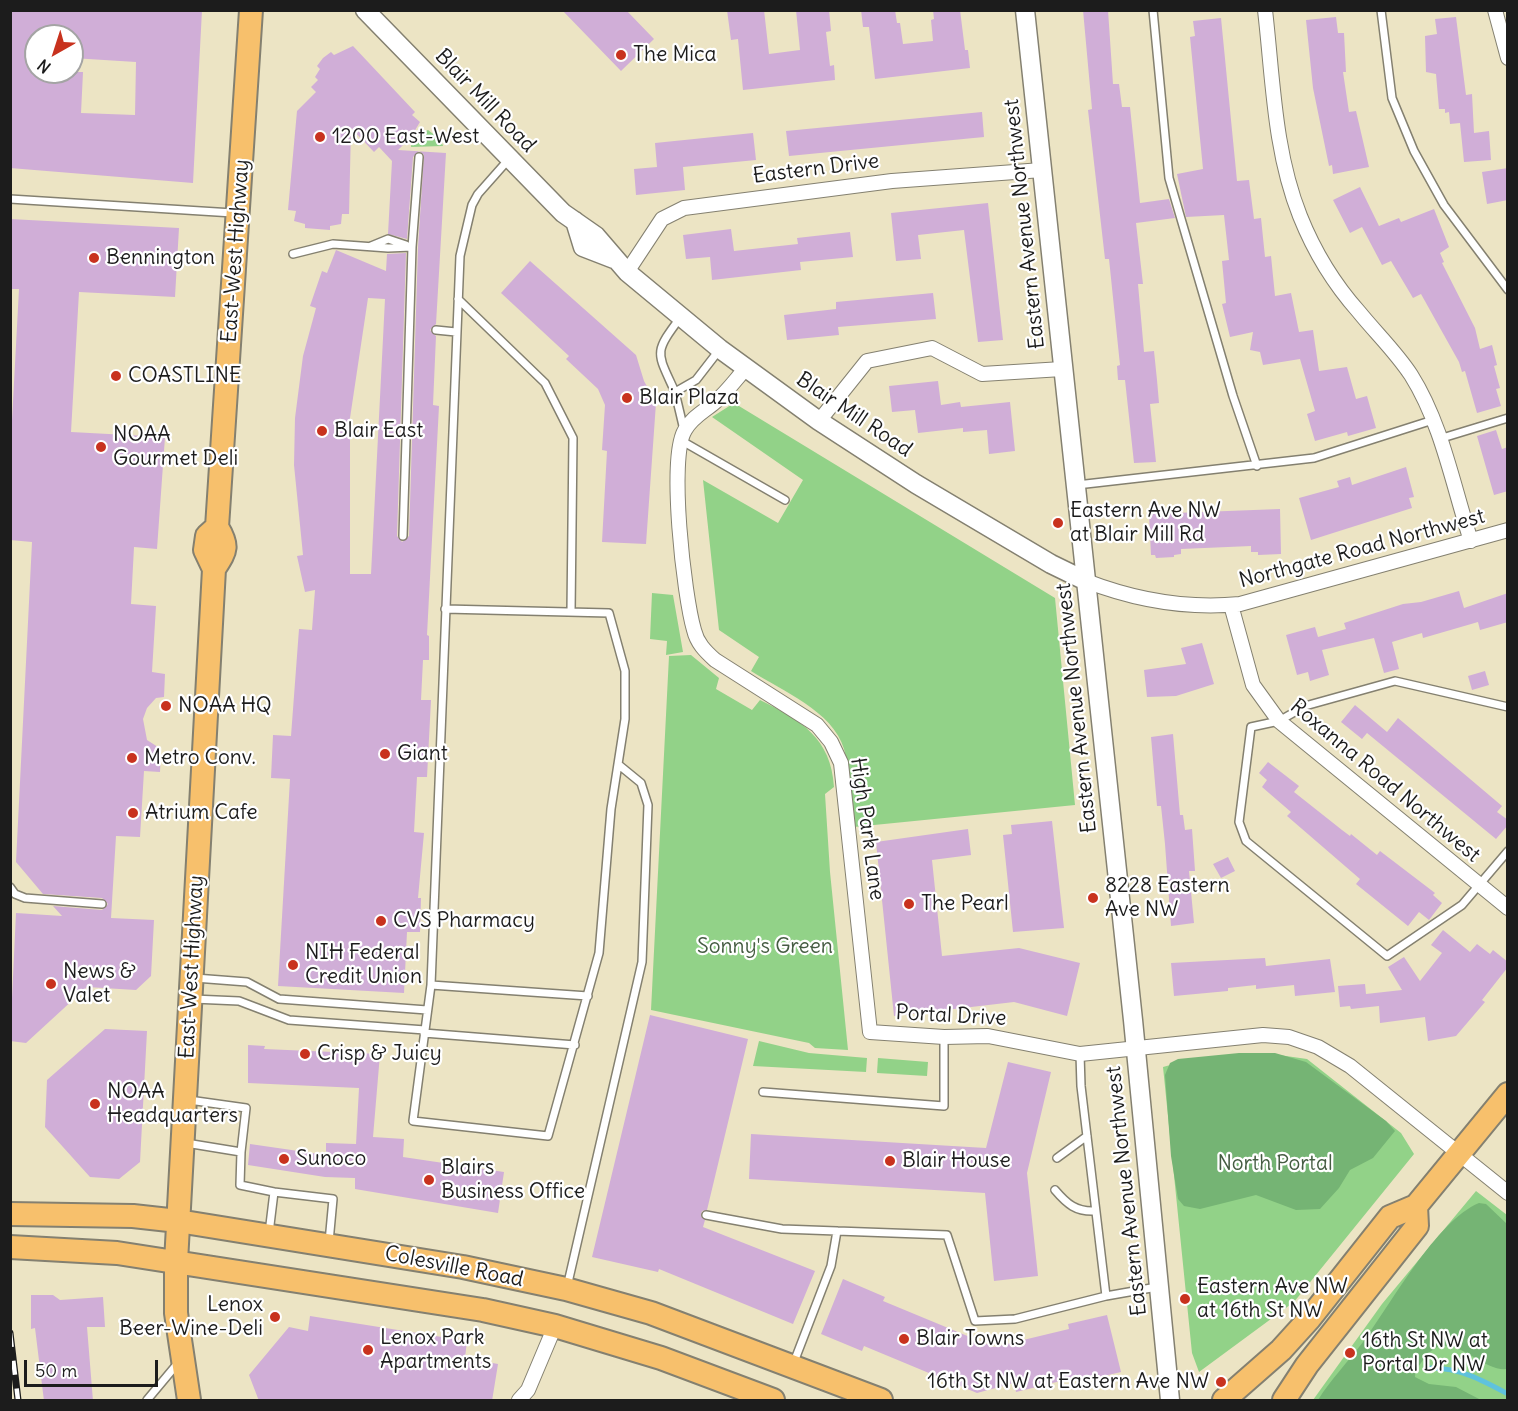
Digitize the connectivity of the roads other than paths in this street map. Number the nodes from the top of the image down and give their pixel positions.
1 (251, 10) edge
2 (365, 10) edge
3 (1025, 10) edge
4 (1153, 10) edge
5 (1266, 10) edge
6 (1381, 10) edge
7 (1495, 10) edge
8 (1508, 58) edge
9 (419, 157) dead end
10 (508, 159) junction
11 (1042, 170) junction
12 (10, 198) edge
13 (239, 213) junction
14 (412, 247) junction
15 (293, 254) dead end
16 (621, 266) junction
17 (1508, 290) edge
18 (458, 299) junction
19 (681, 317) junction
20 (436, 330) dead end
21 (456, 332) junction
22 (720, 349) junction
23 (746, 368) junction
24 (1062, 369) junction
25 (675, 392) junction
26 (1508, 418) edge
27 (1433, 420) junction
28 (819, 421) junction
29 (683, 436) junction
30 (1439, 439) junction
31 (1257, 466) junction
32 (1076, 485) junction
33 (785, 500) dead end
34 (1508, 530) edge
35 (404, 536) dead end
36 (1471, 541) junction
37 (1086, 581) junction
38 (1231, 605) junction
39 (446, 609) junction
40 (571, 612) junction
41 (1508, 707) edge
42 (1279, 721) junction
43 (619, 765) junction
44 (1508, 851) edge
45 (10, 886) edge
46 (1479, 886) junction
47 (102, 904) dead end
48 (1508, 908) edge
49 (431, 985) junction
50 (191, 988) junction
51 (588, 996) junction
52 (427, 1010) junction
53 (425, 1032) junction
54 (870, 1032) joint
55 (945, 1037) junction
56 (575, 1045) junction
57 (1136, 1047) junction
58 (1080, 1054) junction
59 (763, 1092) dead end
60 (1508, 1094) edge
61 (185, 1100) junction
62 (1087, 1136) junction
63 (183, 1142) junction
64 (241, 1152) junction
65 (1458, 1155) junction
66 (1058, 1158) dead end
67 (1055, 1190) dead end
68 (274, 1192) junction
69 (1508, 1193) edge
70 (1416, 1206) junction
71 (1095, 1211) junction
72 (10, 1214) edge
73 (706, 1215) dead end
74 (178, 1221) junction
75 (837, 1231) junction
76 (269, 1235) junction
77 (329, 1245) junction
78 (10, 1247) edge
79 (176, 1262) junction
80 (1160, 1286) junction
81 (567, 1289) junction
82 (1106, 1296) junction
83 (555, 1326) junction
84 (182, 1359) junction
85 (793, 1366) junction
86 (765, 1399) edge
87 (147, 1401) edge
88 (189, 1401) edge
89 (519, 1401) edge
90 (881, 1401) edge
91 (1170, 1401) edge
92 (1224, 1401) edge
93 (1284, 1401) edge

1 - 13 main road, East-West Highway
2 - 10 street, Blair Mill Road
3 - 11 street, Eastern Avenue Northwest
4 - 31 lane
5 - 27 street
6 - 17 lane
7 - 8 street
9 - 14 lane
10 - 16 street, Blair Mill Road
10 - 18 lane
11 - 16 street, Eastern Drive
11 - 24 street, Eastern Avenue Northwest
12 - 13 lane
13 - 50 main road, East-West Highway
14 - 15 lane
14 - 35 lane
16 - 19 street, Blair Mill Road
18 - 21 lane
18 - 40 lane
19 - 22 street, Blair Mill Road
19 - 25 lane
20 - 21 lane
21 - 39 lane
22 - 23 street, Blair Mill Road
22 - 25 lane
23 - 28 street, Blair Mill Road
23 - 29 street
24 - 28 street
24 - 32 street, Eastern Avenue Northwest
25 - 29 lane
26 - 30 lane
27 - 30 street
27 - 31 lane
28 - 37 street, Blair Mill Road
29 - 33 lane
29 - 54 street, High Park Lane
30 - 36 street
31 - 32 lane
32 - 37 street, Eastern Avenue Northwest
34 - 36 street, Northgate Road Northwest
36 - 38 street, Northgate Road Northwest
37 - 38 street, Northgate Road Northwest
37 - 57 street, Eastern Avenue Northwest
38 - 42 street, Roxanna Road Northwest
39 - 40 lane
39 - 49 lane
40 - 43 lane
41 - 42 lane
42 - 46 street, Roxanna Road Northwest
42 - 46 lane
43 - 51 lane
43 - 81 lane
44 - 46 lane
45 - 47 lane
46 - 48 street, Roxanna Road Northwest
49 - 51 lane
49 - 52 lane
50 - 52 lane
50 - 53 lane
50 - 61 main road, East-West Highway
51 - 56 lane
52 - 53 lane
53 - 56 lane
53 - 56 lane
54 - 55 street, Portal Drive
55 - 58 street, Portal Drive
55 - 59 lane
57 - 58 street, Portal Drive
57 - 65 street, Portal Drive
57 - 80 street, Eastern Avenue Northwest
58 - 62 lane
60 - 65 main road
61 - 63 main road, East-West Highway
61 - 64 lane
62 - 66 lane
62 - 71 lane
63 - 64 lane
63 - 74 main road, East-West Highway
64 - 68 lane
65 - 69 street, Portal Drive
65 - 70 main road
67 - 71 lane
68 - 76 lane
68 - 77 lane
70 - 92 main road
70 - 93 main road
71 - 82 lane
72 - 74 main road, Colesville Road
73 - 75 lane
74 - 76 main road, Colesville Road
74 - 79 main road, East-West Highway
75 - 82 lane
75 - 85 lane
76 - 77 main road, Colesville Road
77 - 81 main road, Colesville Road
78 - 79 main road, Colesville Road
79 - 83 main road, Colesville Road
79 - 84 main road, East-West Highway
80 - 82 lane
80 - 91 street, Eastern Avenue Northwest
81 - 85 main road, Colesville Road
83 - 86 main road, Colesville Road
83 - 89 street
84 - 87 lane
84 - 88 main road, East-West Highway
85 - 90 main road, Colesville Road

